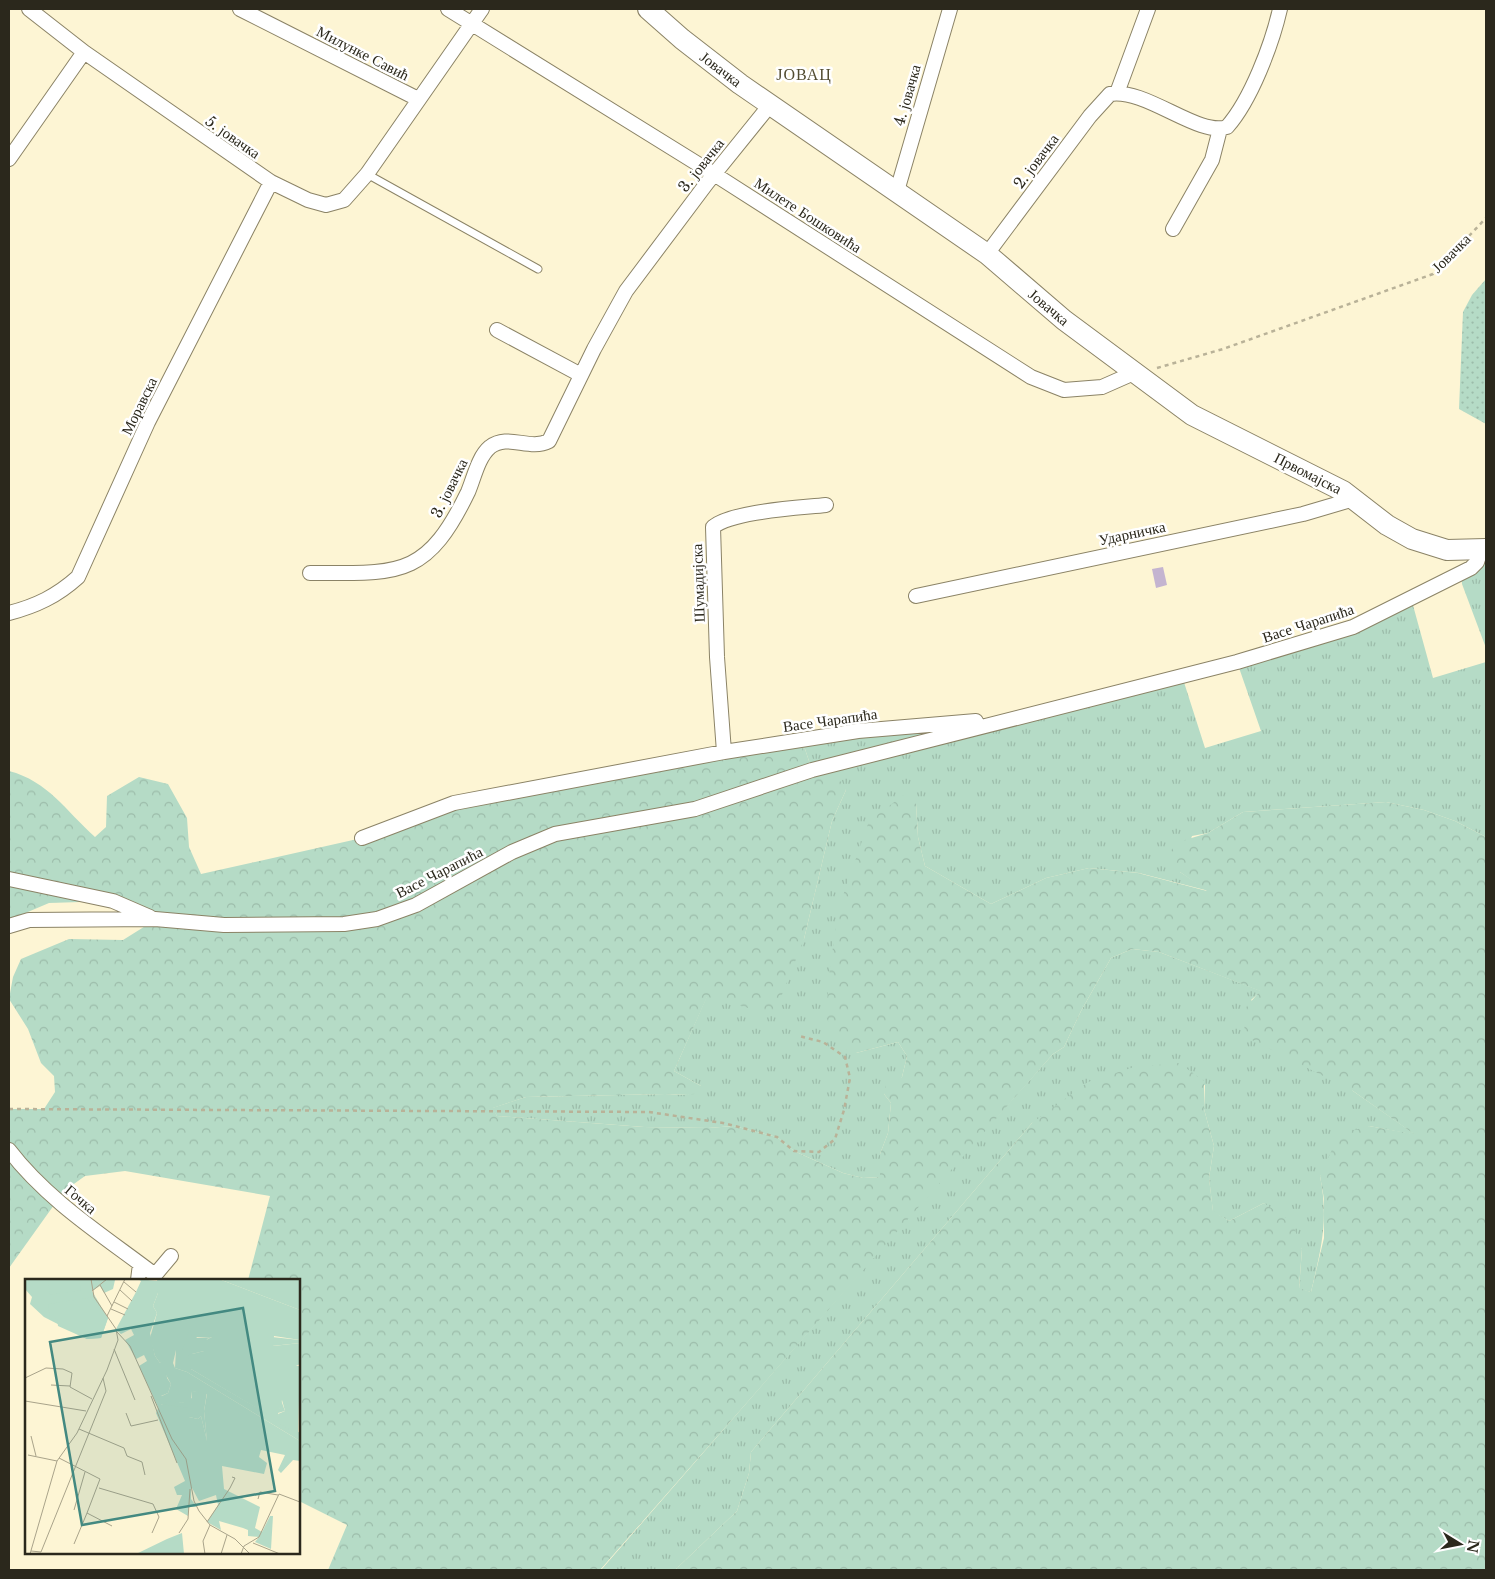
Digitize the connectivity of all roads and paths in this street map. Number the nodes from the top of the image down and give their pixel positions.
1 (29, 9) edge
2 (240, 9) edge
3 (448, 9) edge
4 (482, 9) edge
5 (648, 9) edge
6 (950, 9) edge
7 (1148, 9) edge
8 (1280, 9) edge
9 (472, 23) junction
10 (84, 52) junction
11 (1117, 93) junction
12 (418, 99) junction
13 (770, 105) junction
14 (1220, 130) junction
15 (9, 158) edge
16 (367, 174) junction
17 (714, 174) junction
18 (270, 182) junction
19 (897, 191) junction
20 (1486, 218) edge
21 (1173, 229) dead end
22 (987, 254) junction
23 (538, 269) dead end
24 (497, 330) dead end
25 (1136, 372) junction
26 (581, 375) junction
27 (1354, 499) junction
28 (826, 505) dead end
29 (1484, 550) edge
30 (310, 573) dead end
31 (916, 596) dead end
32 (9, 613) edge
33 (1014, 718) junction
34 (724, 752) junction
35 (362, 838) dead end
36 (9, 879) edge
37 (155, 920) junction
38 (9, 926) edge
39 (799, 1036) dead end
40 (9, 1109) edge
41 (9, 1150) edge
42 (171, 1256) dead end
43 (140, 1264) junction
44 (138, 1279) edge

1 - 10 street, 5. јовачка
2 - 12 street, Милунке Савић
3 - 9 street, Милете Бошковића
4 - 9 street, 5. јовачка
5 - 13 main road, Јовачка
6 - 19 street, 4. јовачка
7 - 11 street
8 - 14 street
9 - 12 street, 5. јовачка
9 - 17 street, Милете Бошковића
10 - 15 street
10 - 18 street, 5. јовачка
11 - 14 street
11 - 22 street, 2. јовачка
12 - 16 street, 5. јовачка
13 - 17 street, 3. јовачка
13 - 19 main road, Јовачка
14 - 21 street
16 - 18 street, 5. јовачка
16 - 23 lane
17 - 25 street, Милете Бошковића
17 - 26 street, 3. јовачка
18 - 32 street, Моравска
19 - 22 main road, Јовачка
20 - 25 path, Јовачка
22 - 25 main road, Јовачка
24 - 26 street
25 - 27 main road, Првомајска
26 - 30 street, 3. јовачка
27 - 29 main road, Првомајска
27 - 31 street, Ударничка
28 - 34 street, Шумадијска
29 - 33 street, Васе Чарапића
33 - 34 street, Васе Чарапића
33 - 37 street, Васе Чарапића
34 - 35 street, Васе Чарапића
36 - 37 street
37 - 38 street, Васе Чарапића
39 - 40 path
41 - 43 street, Гочка
42 - 43 street, Гочка
43 - 44 street

